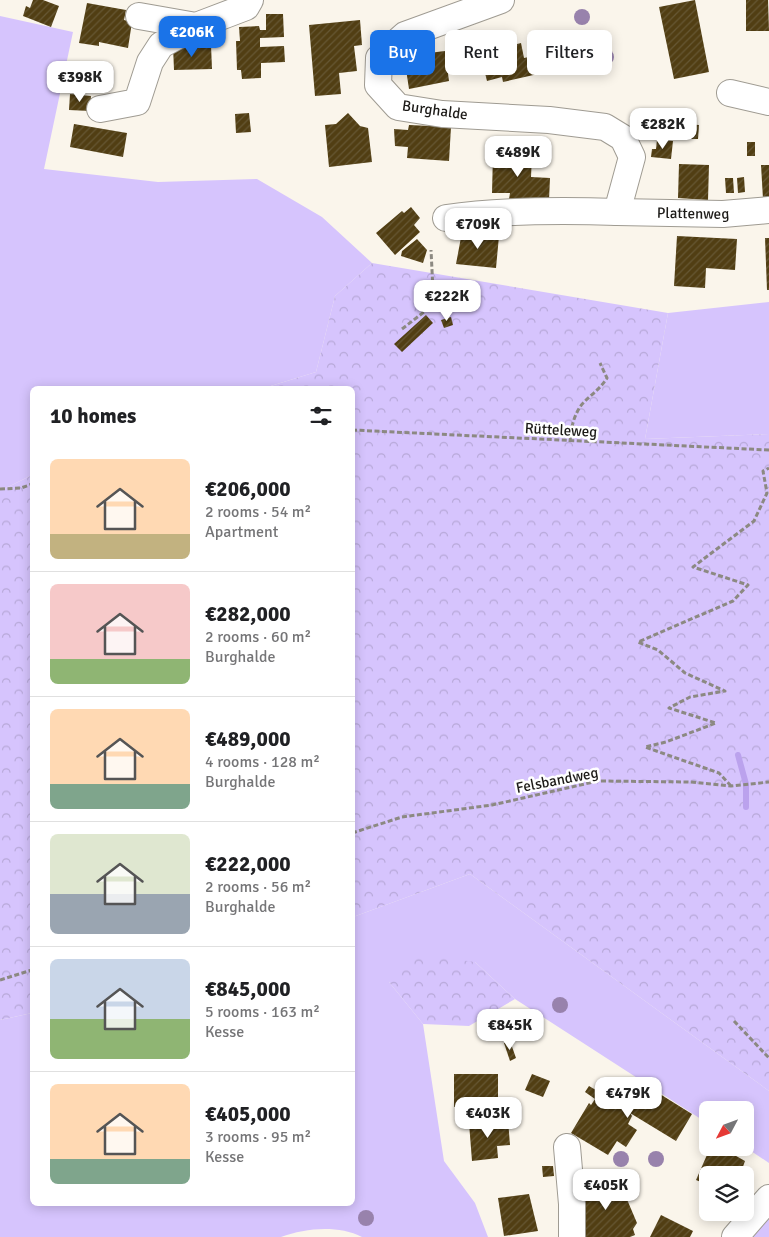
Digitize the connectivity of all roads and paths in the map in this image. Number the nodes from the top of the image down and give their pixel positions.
1 (250, 0) edge
2 (501, 0) edge
3 (139, 16) dead end
4 (196, 26) junction
5 (730, 93) dead end
6 (769, 102) edge
7 (100, 110) dead end
8 (769, 210) edge
9 (617, 212) junction
10 (446, 218) dead end
11 (431, 250) dead end
12 (402, 329) dead end
13 (600, 363) dead end
14 (355, 430) edge
15 (570, 442) junction
16 (769, 450) edge
17 (769, 468) edge
18 (30, 485) edge
19 (0, 489) edge
20 (769, 782) edge
21 (731, 786) junction
22 (355, 832) edge
23 (30, 971) edge
24 (0, 980) edge
25 (734, 1021) dead end
26 (769, 1058) edge
27 (567, 1147) dead end
28 (769, 1198) edge
29 (572, 1237) edge
30 (736, 1237) edge

1 - 4 street
2 - 9 street, Burghalde
3 - 4 street
4 - 7 street
5 - 6 street
8 - 9 street, Plattenweg
9 - 10 street
11 - 12 path
13 - 15 path
14 - 15 path, Rütteleweg
15 - 16 path, Rütteleweg
17 - 21 path
18 - 19 path
20 - 21 path, Felsbandweg
21 - 22 path, Felsbandweg
23 - 24 path
25 - 26 path
27 - 29 street
28 - 30 street

